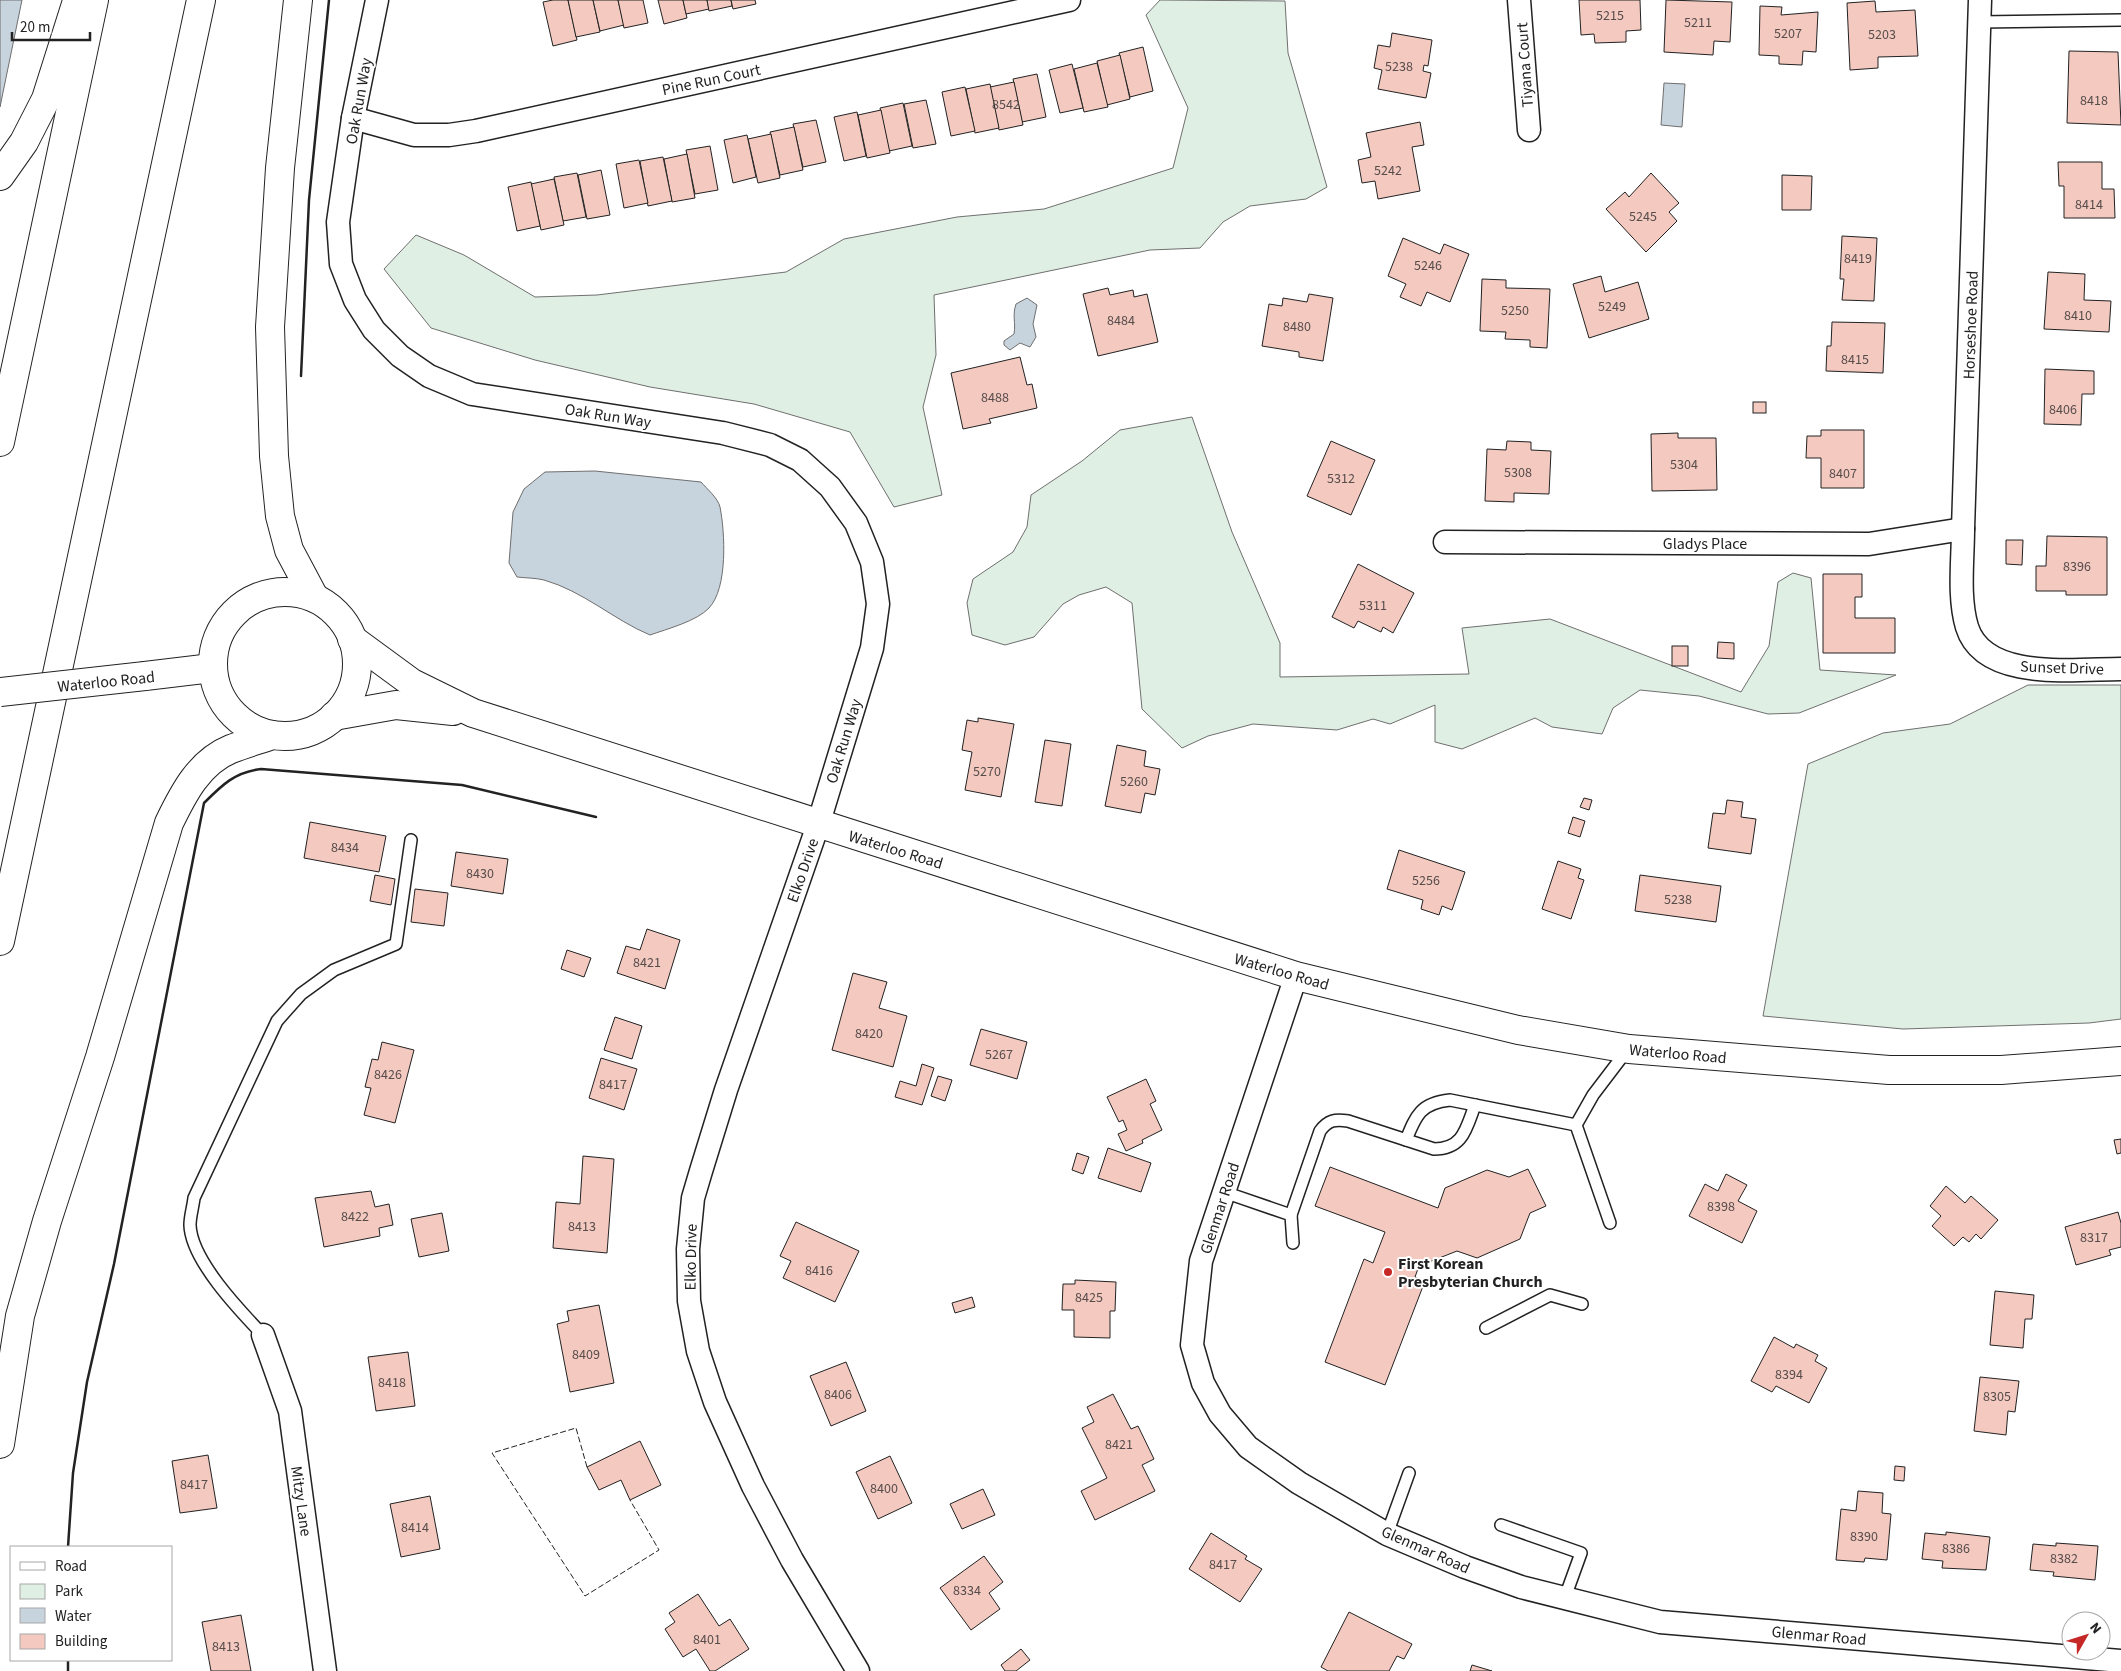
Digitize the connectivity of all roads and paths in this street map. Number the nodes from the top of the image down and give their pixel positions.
1 (78, 0) edge
2 (94, 0) edge
3 (201, 0) edge
4 (298, 0) edge
5 (377, 0) edge
6 (1069, 0) edge
7 (1520, 0) edge
8 (1980, 0) edge
9 (2121, 20) edge
10 (1979, 22) junction
11 (353, 118) junction
12 (1529, 130) dead end
13 (0, 176) edge
14 (0, 442) edge
15 (1963, 529) junction
16 (1445, 542) dead end
17 (314, 597) junction
18 (352, 639) junction
19 (1977, 647) joint
20 (212, 668) junction
21 (2121, 669) edge
22 (0, 692) edge
23 (473, 713) junction
24 (334, 716) junction
25 (272, 735) junction
26 (818, 825) junction
27 (411, 840) dead end
28 (0, 941) edge
29 (1296, 976) junction
30 (1629, 1049) junction
31 (2121, 1061) edge
32 (1476, 1105) junction
33 (1576, 1125) junction
34 (1406, 1140) junction
35 (1224, 1192) junction
36 (1290, 1215) junction
37 (1610, 1223) dead end
38 (1293, 1243) dead end
39 (1582, 1304) dead end
40 (1486, 1328) dead end
41 (263, 1335) joint
42 (0, 1444) edge
43 (1409, 1473) dead end
44 (1501, 1525) dead end
45 (1387, 1534) junction
46 (1564, 1600) junction
47 (2121, 1661) edge
48 (852, 1669) edge
49 (325, 1671) edge

1 - 13 main road
2 - 14 main road
3 - 28 main road
4 - 17 main road
5 - 11 street, Oak Run Way
6 - 11 street, Pine Run Court
7 - 12 street, Tiyana Court
8 - 10 street, Horseshoe Road
9 - 10 lane
10 - 15 street, Horseshoe Road
11 - 26 street, Oak Run Way
15 - 16 street, Gladys Place
15 - 19 street, Horseshoe Road
17 - 18 main road
17 - 20 main road
18 - 23 main road, Waterloo Road
18 - 24 main road
19 - 21 street, Sunset Drive
20 - 22 main road, Waterloo Road, bridge
20 - 25 main road
23 - 24 main road, Waterloo Road
23 - 26 main road, Waterloo Road
24 - 25 main road
25 - 42 main road
26 - 29 main road, Waterloo Road
26 - 48 street, Elko Drive
27 - 41 lane
29 - 30 main road, Waterloo Road
29 - 35 street, Glenmar Road
30 - 31 main road, Waterloo Road
30 - 33 lane
32 - 33 lane
32 - 34 lane
32 - 34 lane
33 - 37 lane
34 - 36 lane
35 - 36 lane
35 - 45 street, Glenmar Road
36 - 38 lane
39 - 40 lane
41 - 49 street, Mitzy Lane
43 - 45 lane
44 - 46 lane
45 - 46 street, Glenmar Road
46 - 47 street, Glenmar Road

